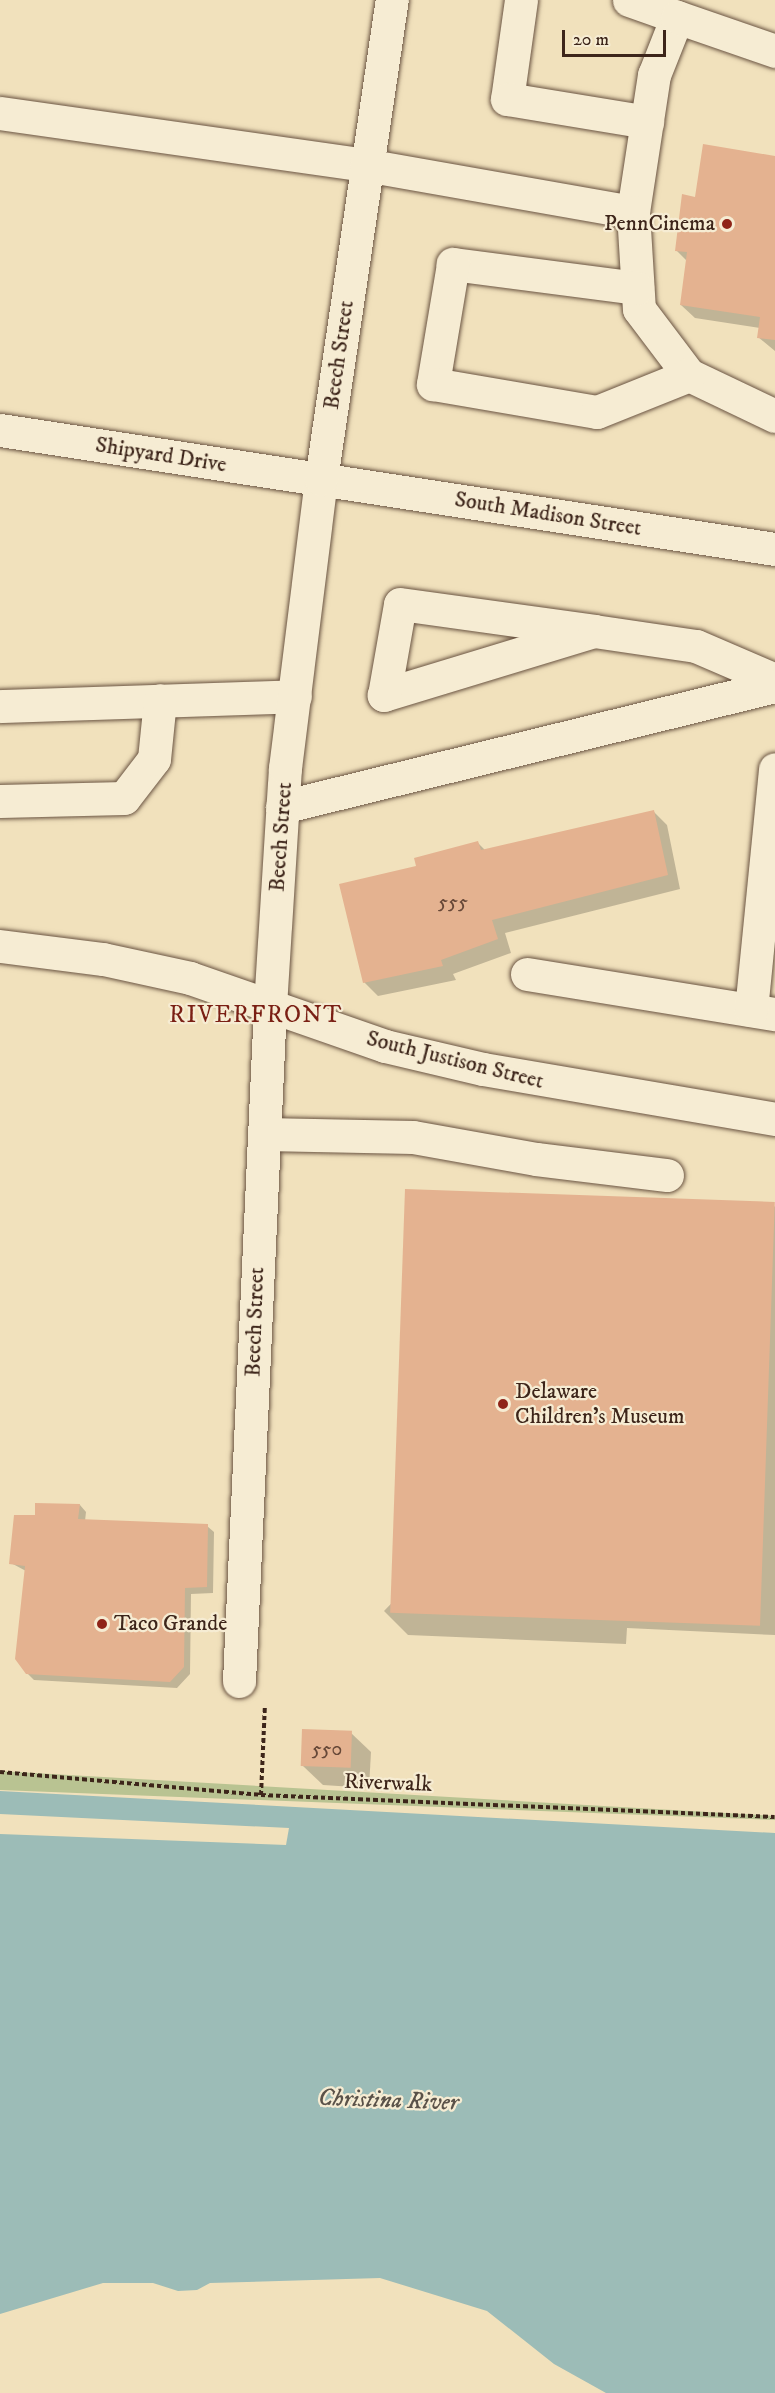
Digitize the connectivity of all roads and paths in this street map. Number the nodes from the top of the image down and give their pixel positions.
1 (392, 0) edge
2 (521, 0) edge
3 (629, 0) edge
4 (677, 17) junction
5 (775, 51) edge
6 (0, 113) edge
7 (647, 122) junction
8 (366, 165) junction
9 (633, 212) junction
10 (637, 288) junction
11 (689, 375) junction
12 (775, 416) edge
13 (0, 430) edge
14 (321, 479) junction
15 (775, 549) edge
16 (594, 632) junction
17 (775, 680) edge
18 (775, 686) edge
19 (295, 696) junction
20 (160, 700) junction
21 (0, 706) edge
22 (775, 769) edge
23 (0, 801) edge
24 (282, 807) junction
25 (0, 946) edge
26 (527, 974) dead end
27 (270, 1006) junction
28 (763, 1012) edge
29 (775, 1119) edge
30 (264, 1134) junction
31 (667, 1175) dead end
32 (239, 1681) joint
33 (0, 1772) edge
34 (261, 1795) junction
35 (775, 1817) edge

1 - 8 street, Beech Street
2 - 7 street
3 - 4 street
4 - 5 street
4 - 7 street
6 - 8 street
7 - 9 street
8 - 9 street
8 - 14 street, Beech Street
9 - 10 street
10 - 11 street
10 - 11 street
11 - 12 street
13 - 14 street, Shipyard Drive
14 - 15 street, South Madison Street
14 - 19 street, Beech Street
16 - 16 street
16 - 17 street
18 - 24 street
19 - 20 street
19 - 24 street, Beech Street
20 - 21 street
20 - 23 street
22 - 28 street
24 - 27 street, Beech Street
25 - 27 street, South Justison Street
26 - 28 street
27 - 29 street, South Justison Street
27 - 30 street, Beech Street
30 - 31 street
30 - 32 street, Beech Street
32 - 34 path
33 - 34 path, Riverwalk
34 - 35 path, Riverwalk

